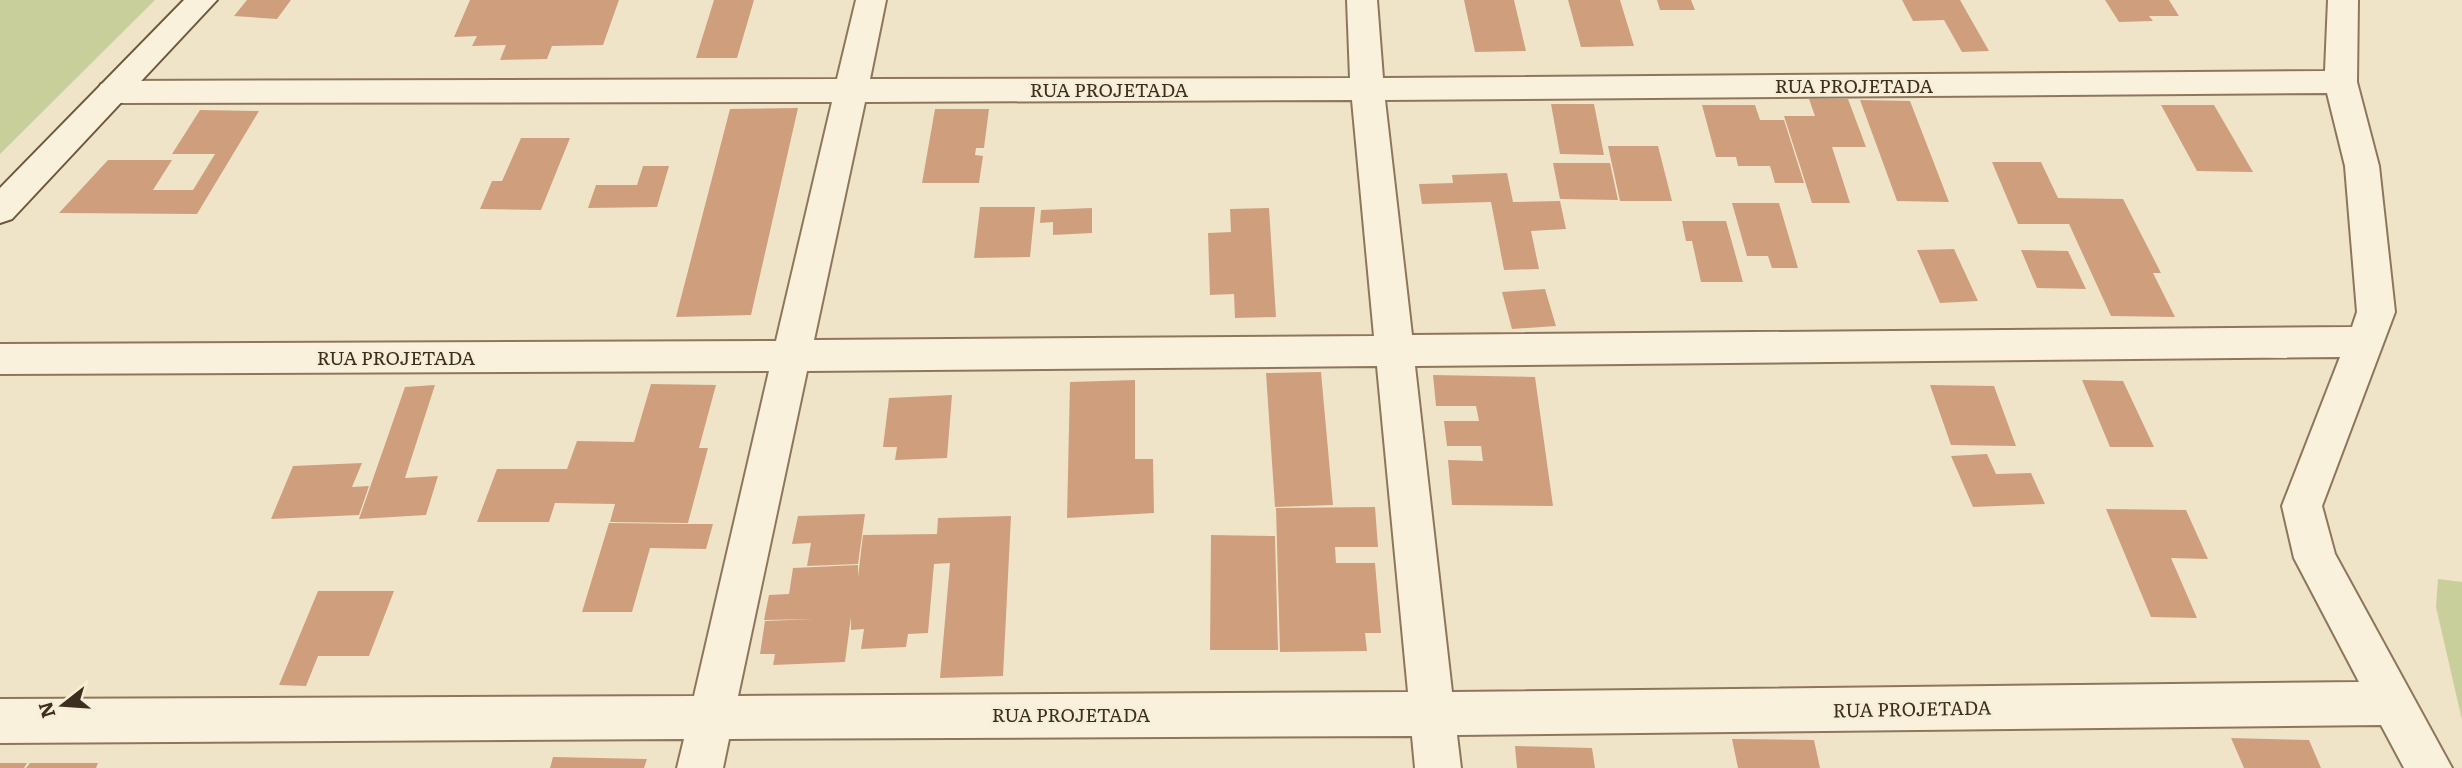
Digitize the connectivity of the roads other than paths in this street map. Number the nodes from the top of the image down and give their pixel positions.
1 (202, 0) edge
2 (872, 0) edge
3 (1362, 0) edge
4 (2343, 0) edge
5 (2341, 82) junction
6 (1367, 89) junction
7 (851, 91) junction
8 (113, 92) junction
9 (0, 209) edge
10 (2364, 342) junction
11 (1394, 351) junction
12 (792, 356) junction
13 (0, 359) edge
14 (2394, 703) junction
15 (1430, 714) junction
16 (712, 716) junction
17 (0, 721) edge
18 (700, 768) edge
19 (1438, 768) edge
20 (2429, 768) edge

1 - 8 street
2 - 7 street
3 - 6 street
4 - 5 street
5 - 6 street, RUA PROJETADA
5 - 10 street
6 - 7 street, RUA PROJETADA
6 - 11 street
7 - 8 street, RUA PROJETADA
7 - 12 street
8 - 9 street
10 - 11 street, RUA PROJETADA
10 - 14 street
11 - 12 street, RUA PROJETADA
11 - 15 street
12 - 13 street, RUA PROJETADA
12 - 16 street
14 - 15 street, RUA PROJETADA
14 - 20 street
15 - 16 street, RUA PROJETADA
15 - 19 street
16 - 17 street, RUA PROJETADA
16 - 18 street

